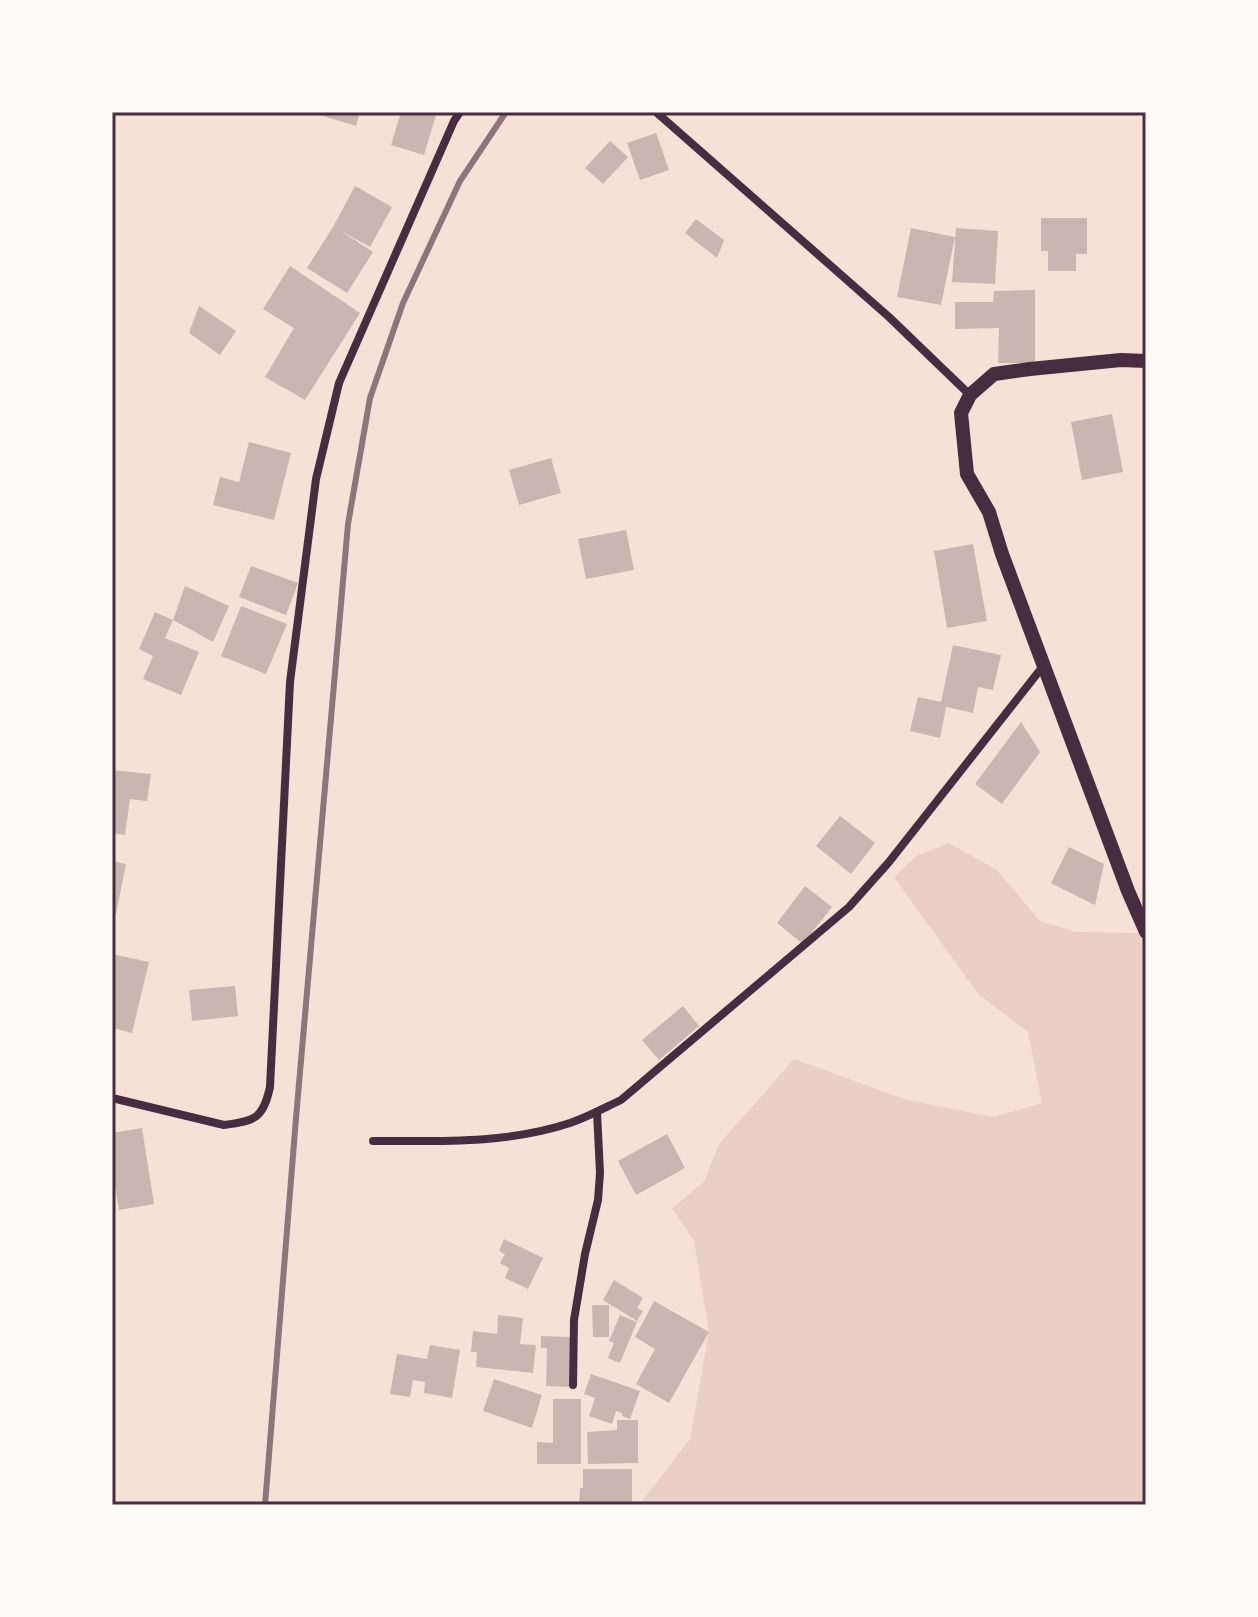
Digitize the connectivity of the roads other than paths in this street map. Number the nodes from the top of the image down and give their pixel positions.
1 (460, 112) edge
2 (656, 112) edge
3 (1146, 361) edge
4 (970, 395) junction
5 (1044, 664) junction
6 (1146, 932) edge
7 (112, 1098) edge
8 (597, 1112) junction
9 (373, 1141) dead end
10 (573, 1385) dead end

1 - 7 street
2 - 4 street
3 - 4 street
4 - 5 street
5 - 6 street
5 - 8 street
8 - 9 street
8 - 10 street

